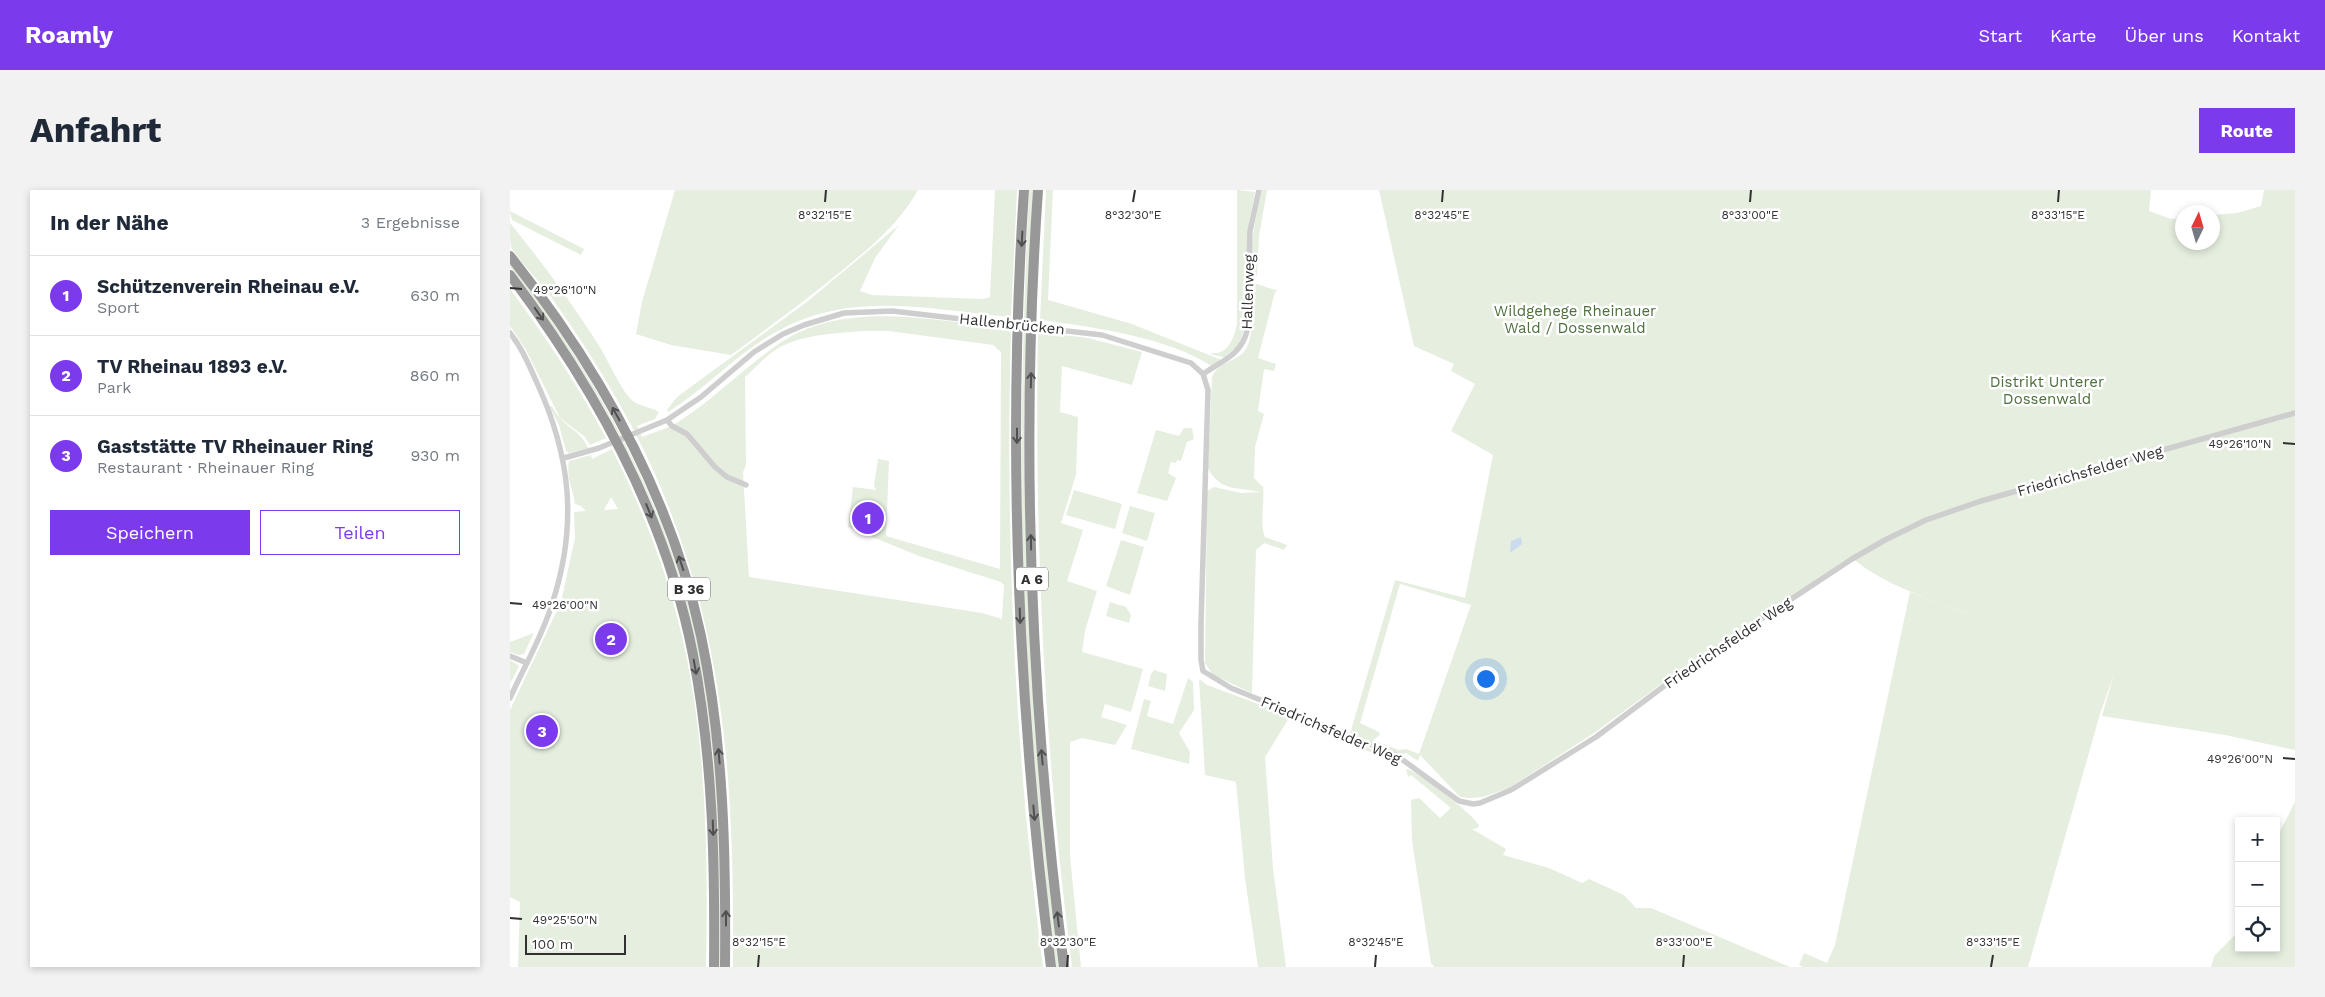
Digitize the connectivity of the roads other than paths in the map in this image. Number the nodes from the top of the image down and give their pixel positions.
1 (1024, 190) edge
2 (1038, 190) edge
3 (1259, 190) edge
4 (510, 256) edge
5 (510, 275) edge
6 (510, 333) edge
7 (1203, 374) junction
8 (2295, 413) edge
9 (667, 420) junction
10 (564, 458) junction
11 (746, 485) dead end
12 (510, 656) edge
13 (527, 663) junction
14 (510, 698) edge
15 (714, 967) edge
16 (725, 967) edge
17 (1050, 967) edge
18 (1064, 967) edge

1 -> 17 highway, A 6
18 -> 2 highway, A 6
3 - 7 street, Hallenweg
16 -> 4 highway, B 36
5 -> 15 highway, B 36
6 - 10 street
7 - 8 street, Friedrichsfelder Weg
7 - 9 street, Hallenbrücken
9 - 10 street, Hallenbrücken
9 - 11 street
10 - 13 street
12 - 13 street
13 - 14 street

